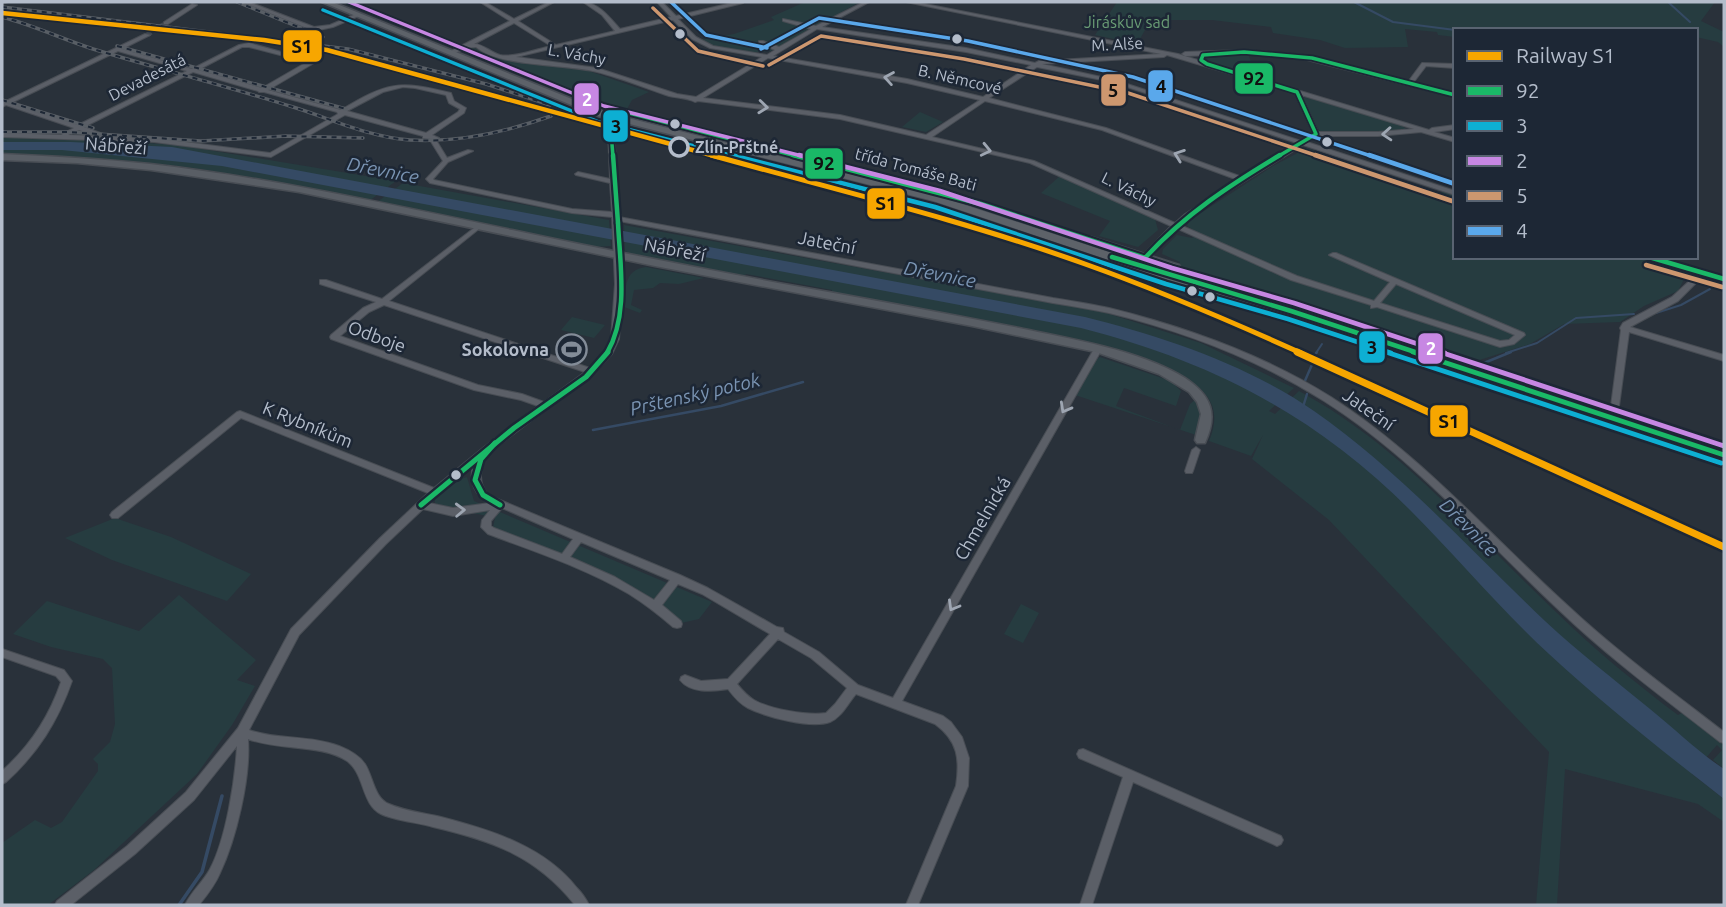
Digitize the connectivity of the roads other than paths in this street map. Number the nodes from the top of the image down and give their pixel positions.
1 (182, 2) edge
2 (245, 2) edge
3 (326, 2) edge
4 (482, 2) edge
5 (552, 2) edge
6 (585, 2) edge
7 (659, 2) edge
8 (710, 2) edge
9 (741, 2) edge
10 (867, 2) edge
11 (909, 2) edge
12 (714, 8) junction
13 (358, 15) junction
14 (673, 17) junction
15 (785, 20) dead end
16 (513, 22) junction
17 (166, 23) tunnel mouth
18 (819, 27) junction
19 (618, 31) junction
20 (147, 34) tunnel mouth
21 (789, 36) dead end
22 (796, 39) junction
23 (761, 42) dead end
24 (554, 45) junction
25 (466, 46) junction
26 (1140, 47) junction
27 (779, 49) junction
28 (119, 50) junction
29 (454, 52) junction
30 (1210, 53) junction
31 (1176, 55) junction
32 (765, 57) junction
33 (1140, 57) junction
34 (510, 58) junction
35 (1207, 64) junction
36 (1036, 65) junction
37 (1453, 66) edge
38 (191, 70) junction
39 (1410, 83) junction
40 (261, 91) junction
41 (1297, 92) junction
42 (1453, 94) edge
43 (982, 99) junction
44 (695, 100) junction
45 (4, 104) edge
46 (341, 114) junction
47 (625, 117) junction
48 (79, 127) junction
49 (1453, 127) edge
50 (1426, 131) junction
51 (1316, 134) junction
52 (2, 135) edge
53 (62, 135) junction
54 (102, 136) junction
55 (425, 137) junction
56 (928, 137) junction
57 (1453, 139) edge
58 (1302, 142) junction
59 (471, 151) dead end
60 (2, 157) edge
61 (446, 161) junction
62 (578, 174) dead end
63 (1243, 180) junction
64 (615, 182) junction
65 (1453, 192) edge
66 (618, 219) junction
67 (1174, 226) junction
68 (478, 227) junction
69 (618, 251) junction
70 (1333, 256) dead end
71 (1655, 259) edge
72 (1142, 262) junction
73 (1705, 274) junction
74 (1722, 276) edge
75 (323, 282) dead end
76 (1394, 282) junction
77 (383, 302) junction
78 (1374, 306) junction
79 (1624, 328) junction
80 (1098, 349) junction
81 (1724, 358) edge
82 (591, 371) junction
83 (544, 405) junction
84 (1615, 406) dead end
85 (1198, 445) joint
86 (487, 449) junction
87 (1724, 453) edge
88 (1189, 471) dead end
89 (435, 492) junction
90 (421, 505) junction
91 (500, 505) junction
92 (115, 515) dead end
93 (580, 537) junction
94 (565, 557) junction
95 (677, 578) junction
96 (656, 605) junction
97 (677, 624) dead end
98 (779, 631) junction
99 (2, 653) edge
100 (685, 680) dead end
101 (731, 684) junction
102 (854, 688) junction
103 (895, 704) junction
104 (242, 732) junction
105 (1724, 738) edge
106 (1083, 754) dead end
107 (1129, 775) junction
108 (2, 778) edge
109 (1277, 840) dead end
110 (61, 905) edge
111 (191, 905) edge
112 (583, 905) edge
113 (912, 905) edge
114 (1086, 905) edge

1 - 17 street
2 - 13 street
3 - 13 main road, třída Tomáše Bati
4 - 16 street
5 - 16 street
6 - 19 street
7 - 14 street, B. Němcové
8 - 12 street
9 - 12 street
10 - 18 street
11 - 26 street
12 - 14 street
13 - 29 main road, třída Tomáše Bati
14 - 19 street
14 - 32 street, B. Němcové
15 - 18 street
16 - 24 street
16 - 25 street
18 - 22 street
18 - 36 street
19 - 24 street
20 - 28 street
21 - 22 street
22 - 27 street
23 - 27 street
24 - 34 street
25 - 29 street
25 - 34 street, L. Váchy
26 - 31 street
26 - 33 street
27 - 32 street
28 - 38 street
28 - 45 street
29 - 47 main road, třída Tomáše Bati
30 - 31 street, M. Alše
30 - 35 street
30 - 39 street, M. Alše
31 - 33 street, M. Alše
31 - 35 street
43 -> 32 street, B. Němcové
32 - 44 street
33 - 36 street, M. Alše
34 - 44 street, L. Váchy
35 - 41 street
36 - 43 street, M. Alše
36 - 58 street
37 - 39 street
38 - 40 street
38 - 40 street, Devadesátá
38 - 48 street, Devadesátá
39 - 42 street, M. Alše
40 - 46 street
41 - 50 street
41 - 51 street
43 - 56 street, M. Alše
63 -> 43 street, B. Němcové
44 -> 56 street, L. Váchy
45 - 48 street
46 - 54 street
46 - 55 street
46 - 55 street
47 - 64 street
47 - 72 main road, třída Tomáše Bati
48 - 53 street, Devadesátá
48 - 54 street
49 - 50 street
50 -> 51 street
50 - 57 street
51 - 58 street
52 - 53 street
53 - 54 street
55 - 61 street
56 -> 67 street, L. Váchy
58 - 63 street
58 - 65 street
59 - 61 street
60 - 68 street, Nábřeží
61 - 66 street, Jateční
62 - 64 street
63 - 67 street
64 - 66 street
66 - 69 street
66 - 105 street, Jateční
67 - 72 street
67 - 78 street, L. Váchy
68 - 69 street, Nábřeží
68 - 77 street, Odboje
69 - 80 street, Nábřeží
69 - 82 street
70 - 76 street, L. Váchy
71 - 73 street
72 - 87 main road, třída Tomáše Bati
73 - 74 street
73 - 79 street
75 - 77 street
76 - 78 street
76 - 78 street, L. Váchy
77 - 82 street
77 - 83 street, Odboje
79 - 81 street
79 - 84 street
80 - 85 street, Nábřeží
80 -> 103 street, Chmelnická
82 - 83 street
83 - 86 street
85 - 88 street, Nábřeží
86 - 89 street
86 - 91 street
89 - 90 street
89 - 92 street, K Rybníkům
90 -> 91 street
90 - 104 street
91 - 93 street
91 - 94 street
93 - 94 street
93 - 95 street
94 - 96 street
95 - 96 street
95 - 98 street
96 - 97 street
98 - 101 street
98 - 102 street
99 - 108 street
100 - 101 street
101 - 102 street
102 - 103 street
103 - 113 street
104 - 110 street
104 - 111 street
104 - 112 street
106 - 107 street
107 - 109 street
107 - 114 street

